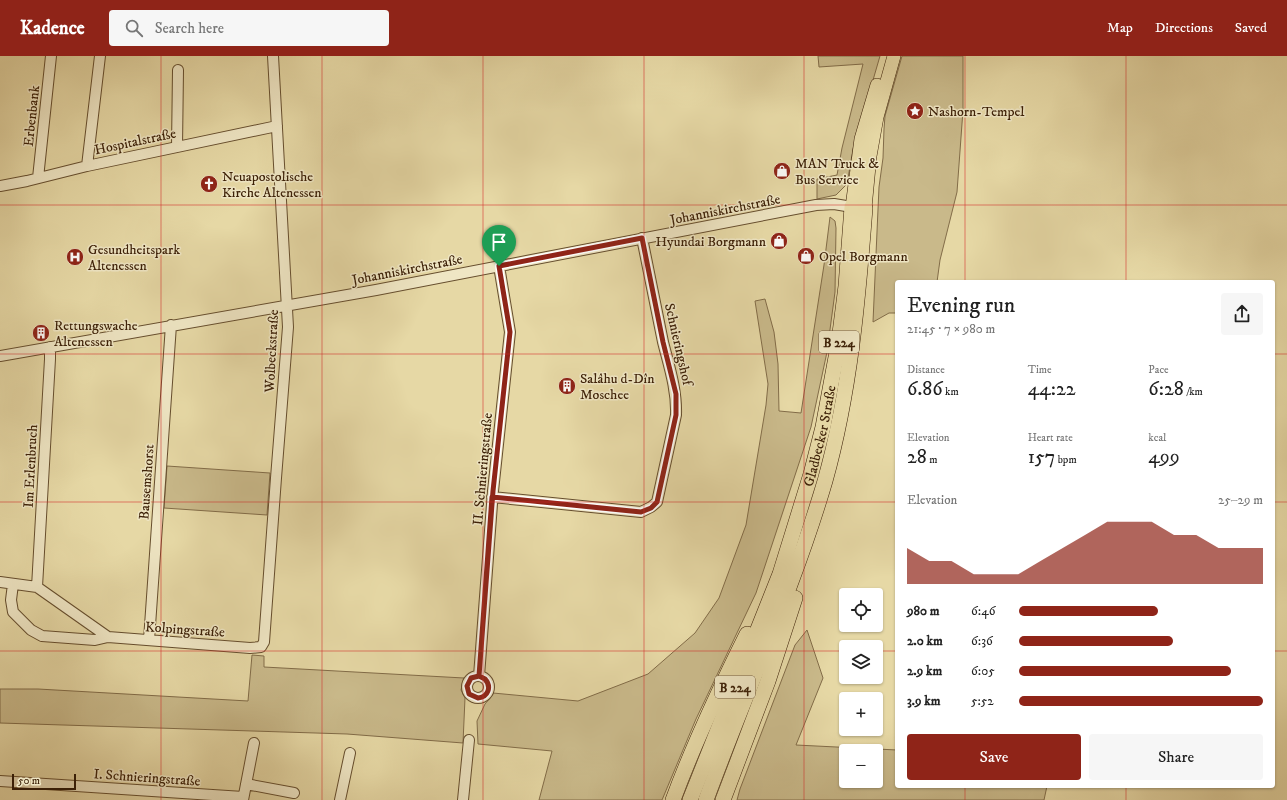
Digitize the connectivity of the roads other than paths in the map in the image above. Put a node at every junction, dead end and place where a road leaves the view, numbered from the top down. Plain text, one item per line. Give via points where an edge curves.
1 (51, 56) edge
2 (100, 56) edge
3 (273, 56) edge
4 (885, 56) edge
5 (894, 56) edge
6 (178, 70) dead end
7 (277, 126) junction
8 (177, 146) junction
9 (87, 166) junction
10 (38, 178) junction
11 (0, 186) edge
12 (858, 208) junction
13 (642, 238) junction
14 (499, 266) junction
15 (287, 305) junction
16 (171, 326) junction
17 (50, 346) junction
18 (0, 356) edge
19 (492, 497) junction
20 (812, 523) junction
21 (780, 574) junction
22 (0, 582) edge
23 (13, 584) junction
24 (37, 587) junction
25 (108, 637) junction
26 (149, 640) junction
27 (261, 647) joint
28 (479, 676) dead end
29 (469, 740) dead end
30 (254, 743) dead end
31 (350, 753) dead end
32 (739, 756) junction
33 (0, 781) edge
34 (246, 784) junction
35 (294, 793) dead end
36 (243, 798) edge
37 (340, 800) edge
38 (463, 800) edge
39 (673, 800) edge
40 (690, 800) edge
41 (706, 800) edge
42 (723, 800) edge
43 (728, 800) edge

1 - 10 street, Erbenbank
2 - 9 street
3 - 7 street, Wolbeckstraße
4 - 12 main road, Gladbecker Straße / B 224 via 861,139
5 - 12 main road, Gladbecker Straße / B 224 via 877,117
6 - 8 street
7 - 8 street, Hospitalstraße
7 - 15 street, Wolbeckstraße
8 - 9 street, Hospitalstraße
9 - 10 street, Hospitalstraße
10 - 11 street, Hospitalstraße
12 - 13 street, Johanniskirchstraße via 834,204 816,205
12 - 20 highway, Gladbecker Straße / B 224 via 860,286 846,381 829,465
12 - 21 highway, Gladbecker Straße / B 224 via 839,341 823,427 798,521
13 - 14 street, Johanniskirchstraße
13 - 19 street, Schnieringshof via 676,394 676,415 657,502 641,512
14 - 15 street, Johanniskirchstraße
14 - 19 street, II. Schnieringstraße via 510,332
15 - 16 street, Johanniskirchstraße
15 - 27 street, Wolbeckstraße via 288,327 264,642
16 - 17 street, Johanniskirchstraße
16 - 26 street, Bausemshorst
17 - 18 street, Johanniskirchstraße
17 - 24 street, Im Erlenbruch
19 - 28 street, II. Schnieringstraße
20 - 32 highway via 801,579 786,630
20 - 41 highway, Gladbecker Straße / B 224 via 774,628
21 - 39 highway via 730,667
21 - 40 highway, Gladbecker Straße / B 224
22 - 23 street
23 - 24 street
23 - 25 street, Kolpingstraße via 13,612 31,630 42,636 95,640
24 - 25 street
25 - 26 street, Kolpingstraße
26 - 27 street, Kolpingstraße
29 - 38 street
30 - 34 street
31 - 37 street
32 - 42 highway
32 - 43 highway
33 - 36 street, I. Schnieringstraße
34 - 35 street
34 - 36 street

